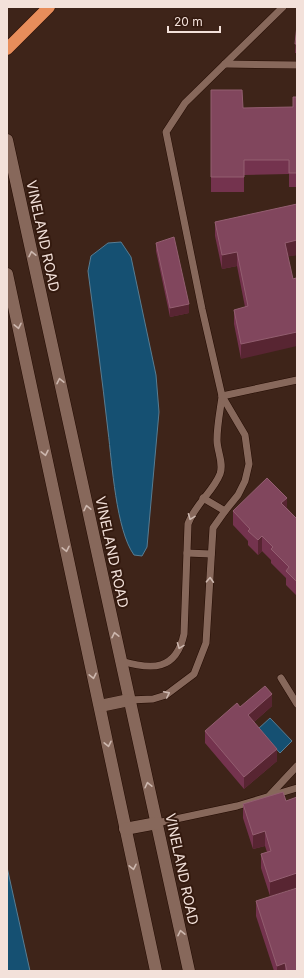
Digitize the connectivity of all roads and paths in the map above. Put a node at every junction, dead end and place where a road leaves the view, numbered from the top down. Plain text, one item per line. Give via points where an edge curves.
1 (49, 7) edge
2 (283, 7) edge
3 (7, 49) edge
4 (225, 64) junction
5 (297, 65) edge
6 (7, 140) edge
7 (7, 274) edge
8 (297, 380) edge
9 (222, 396) junction
10 (203, 498) junction
11 (225, 511) junction
12 (187, 553) junction
13 (211, 554) junction
14 (121, 661) junction
15 (281, 678) dead end
16 (129, 700) junction
17 (297, 704) edge
18 (100, 706) junction
19 (297, 766) edge
20 (297, 788) edge
21 (270, 796) junction
22 (157, 823) junction
23 (125, 829) junction
24 (156, 971) edge
25 (189, 971) edge

1 - 3 highway
2 - 4 lane
4 - 5 lane
4 - 9 lane via 185,103 166,132
14 -> 6 street, VINELAND ROAD
7 -> 18 street
8 - 9 lane
9 - 10 lane via 217,441 220,474
9 - 11 lane via 245,435 249,464 238,495
10 - 11 lane
10 -> 12 lane via 192,512 188,524
11 - 13 lane via 213,528
12 - 13 lane
12 -> 14 lane via 184,634 181,648 174,658 156,666 144,667
16 -> 13 lane via 153,699 166,695 194,674 206,644
14 - 16 street, VINELAND ROAD
15 - 17 lane
16 - 18 street
22 -> 16 street, VINELAND ROAD
18 -> 23 street
19 - 21 lane
20 - 21 lane
21 - 22 lane via 237,806
22 - 23 street
25 -> 22 street, VINELAND ROAD
23 -> 24 street

